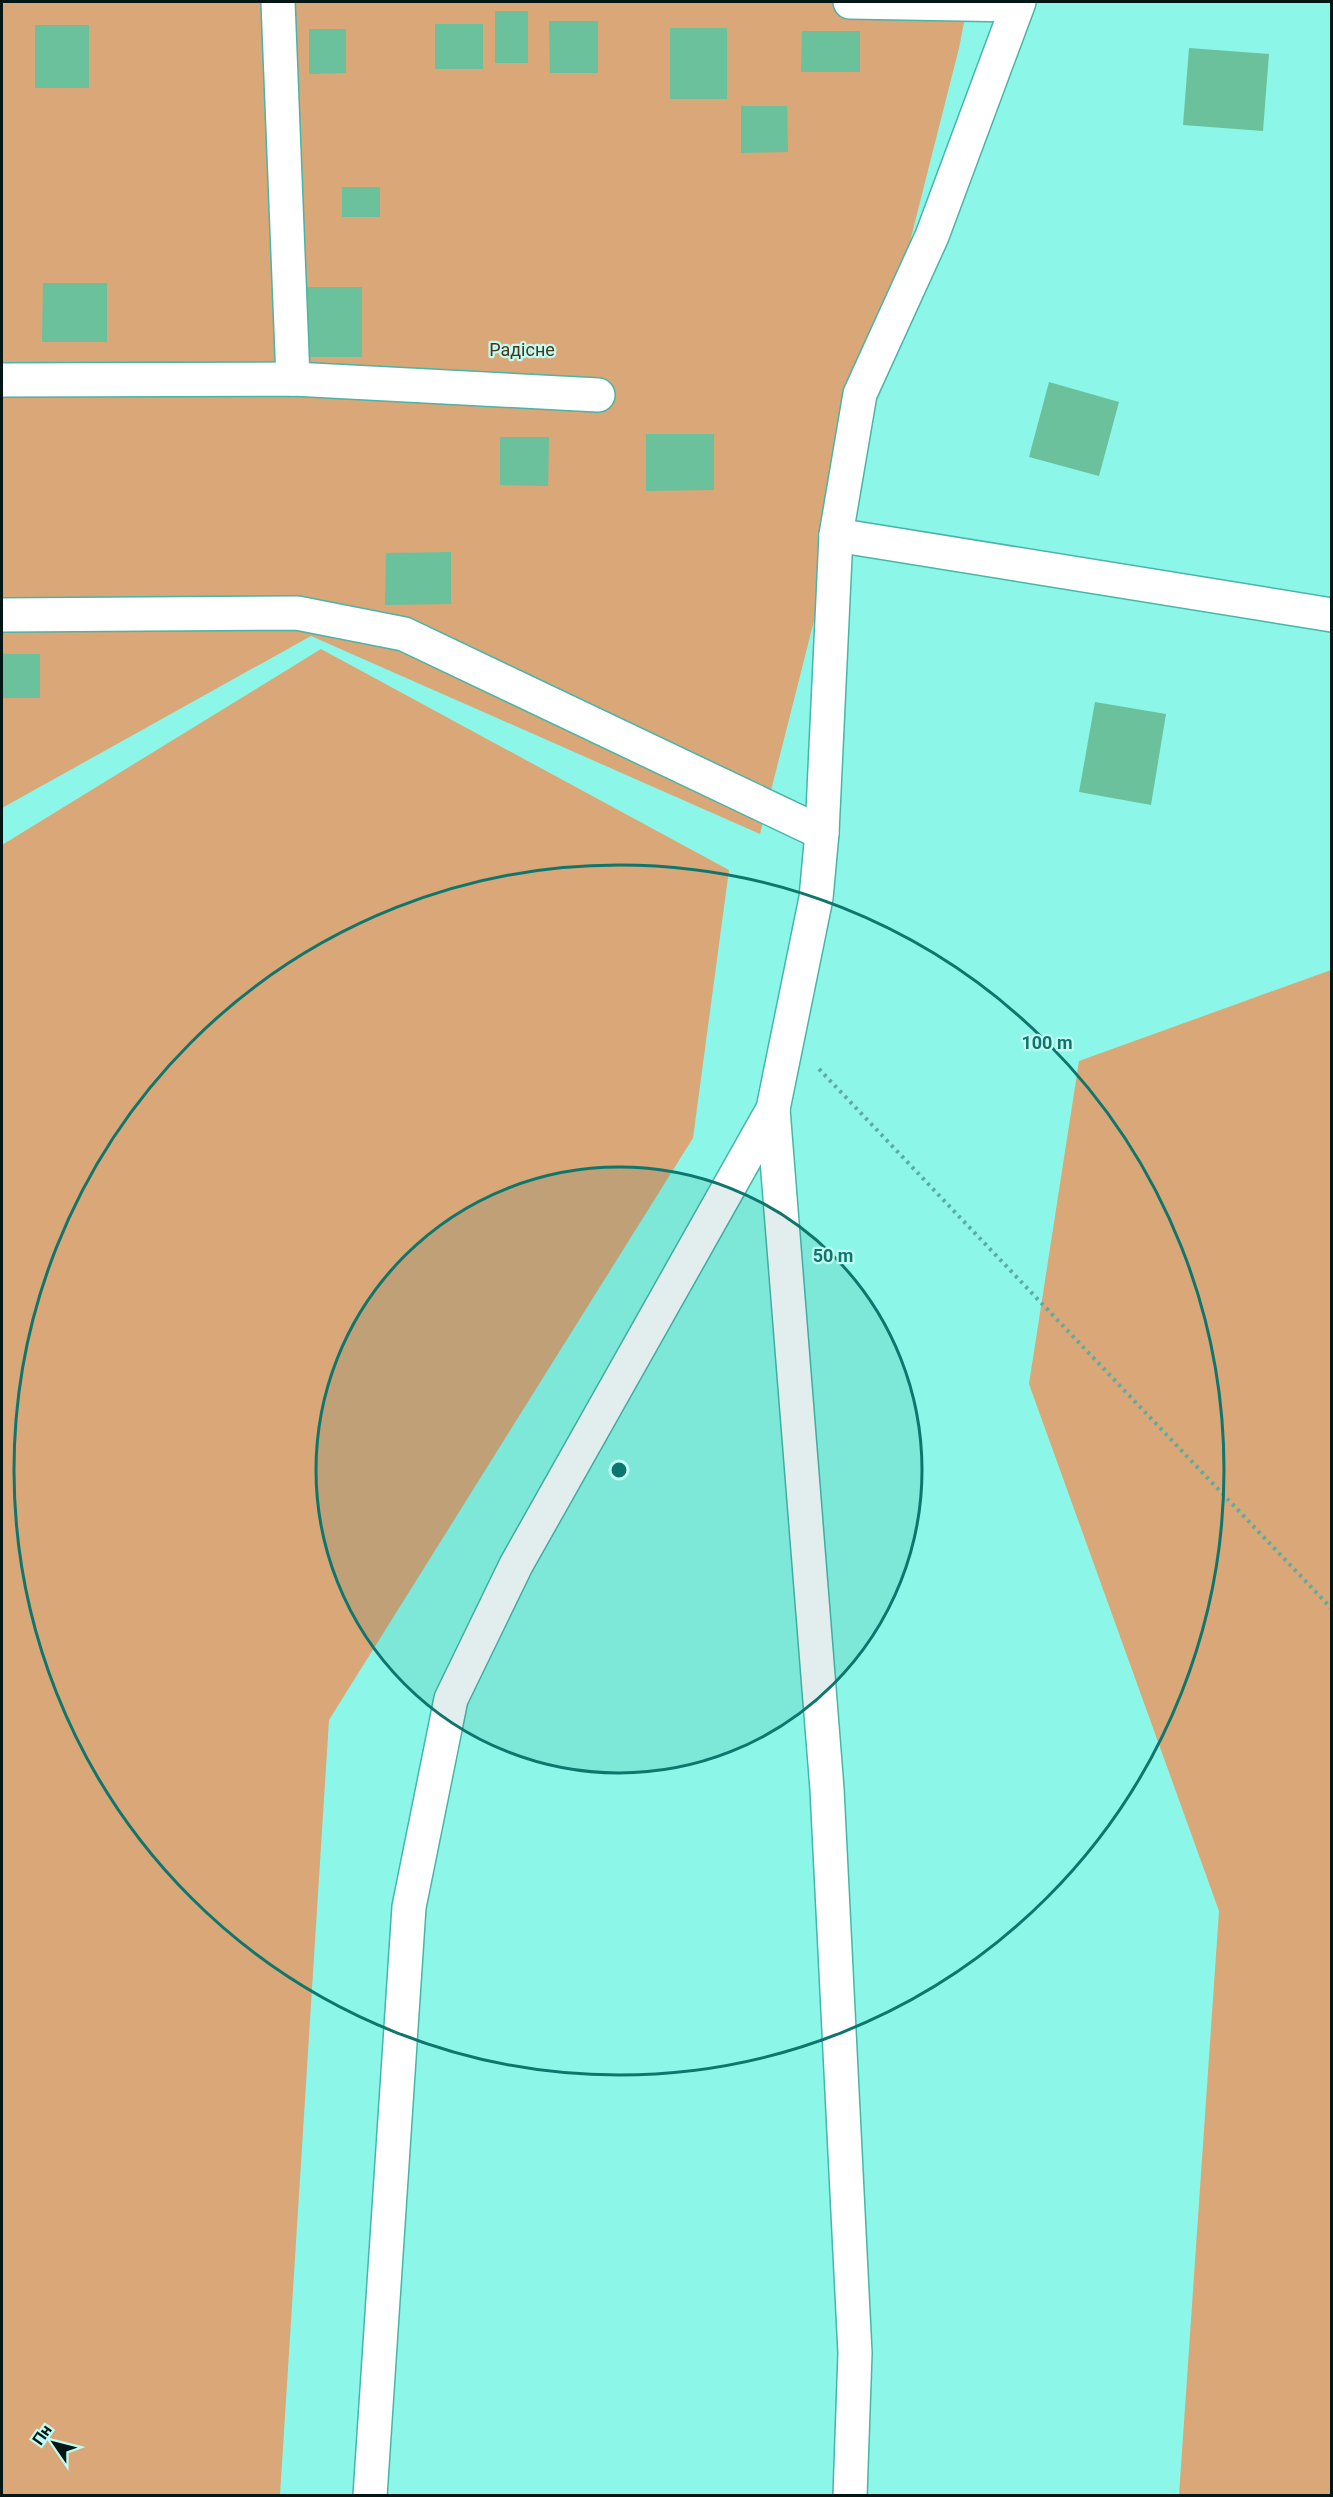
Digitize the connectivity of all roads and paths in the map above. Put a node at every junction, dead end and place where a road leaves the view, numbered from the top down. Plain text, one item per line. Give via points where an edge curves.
1 (278, 2) edge
2 (850, 2) edge
3 (1018, 3) edge
4 (292, 379) junction
5 (2, 380) edge
6 (598, 395) dead end
7 (836, 535) junction
8 (2, 615) edge
9 (1332, 615) edge
10 (822, 833) junction
11 (788, 1036) junction
12 (772, 1109) junction
13 (1332, 1609) edge
14 (370, 2496) edge
15 (850, 2496) edge

1 - 4 street
2 - 3 street
3 - 7 street via 932,236 860,394
4 - 5 street
4 - 6 street
7 - 9 street
7 - 10 street
8 - 10 street via 297,613 404,634
10 - 11 street via 816,898
11 - 12 street
11 - 13 path
12 - 14 street via 516,1564 451,1699 409,1906
12 - 15 street via 827,1789 855,2353

